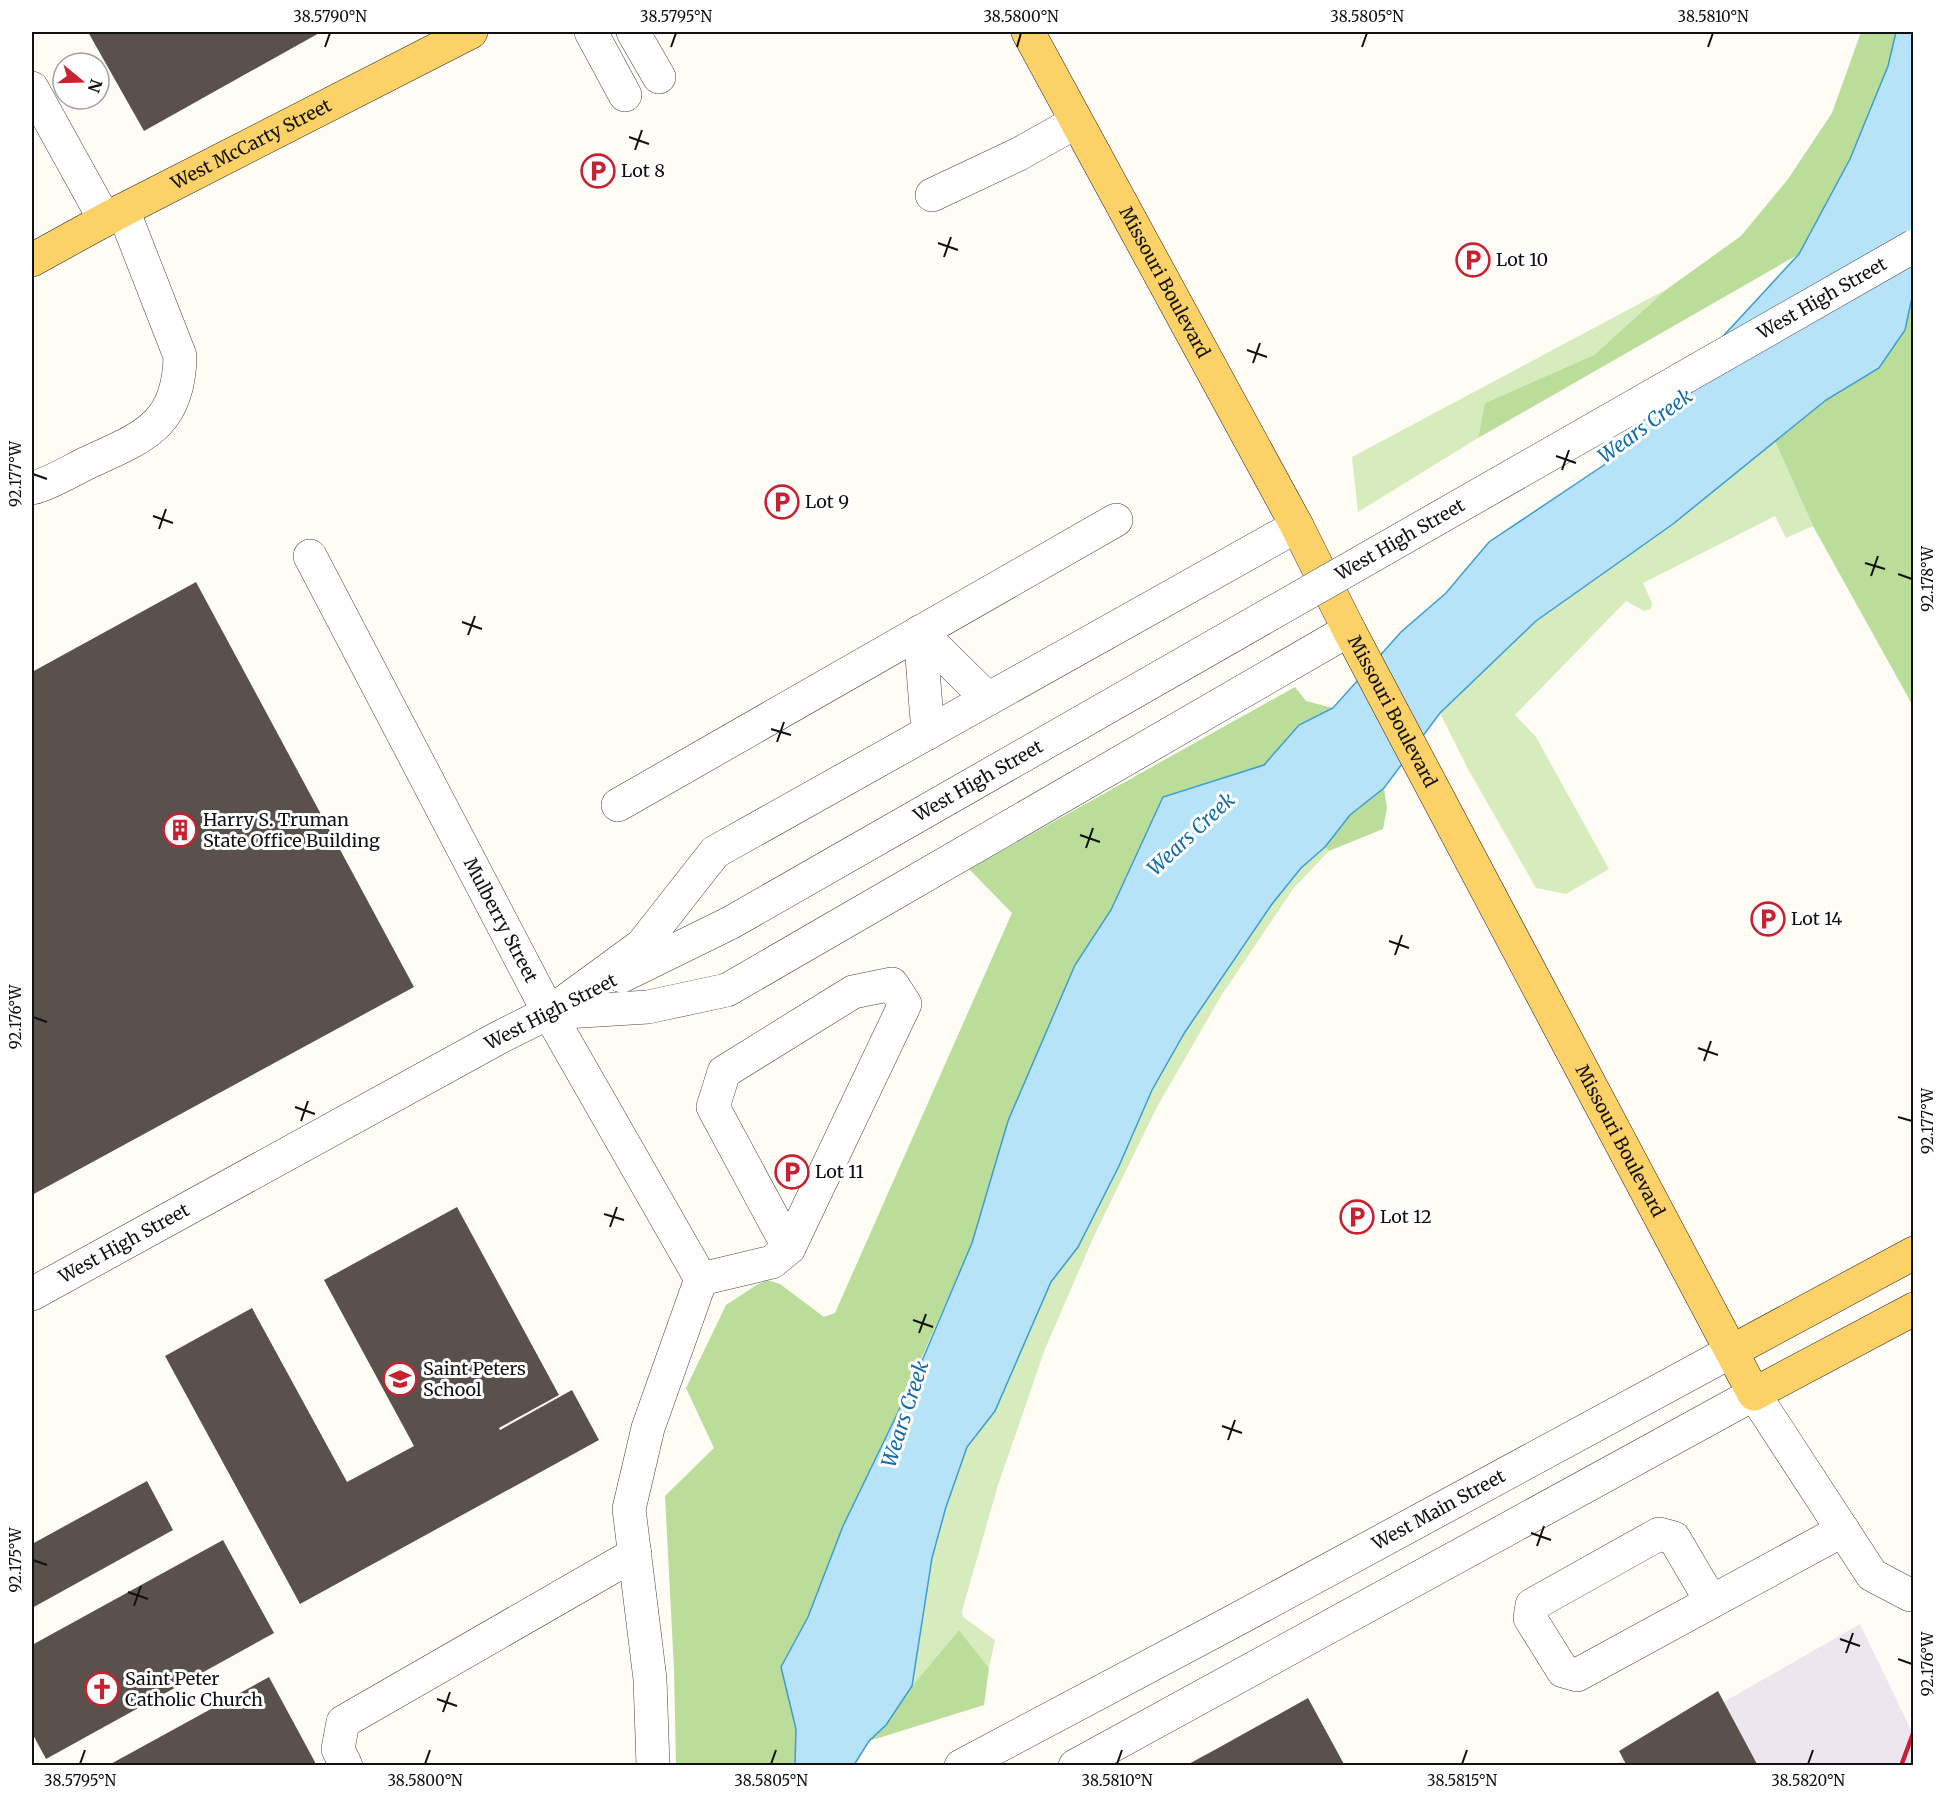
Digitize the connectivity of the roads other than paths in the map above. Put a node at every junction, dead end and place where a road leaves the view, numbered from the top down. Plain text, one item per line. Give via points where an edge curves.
1 (471, 32) edge
2 (591, 32) edge
3 (633, 32) edge
4 (1028, 32) edge
5 (659, 77) dead end
6 (32, 88) edge
7 (625, 95) dead end
8 (1076, 122) junction
9 (932, 195) dead end
10 (114, 215) junction
11 (1914, 246) edge
12 (32, 260) edge
13 (32, 488) edge
14 (1116, 520) dead end
15 (1297, 526) junction
16 (310, 556) dead end
17 (1349, 630) junction
18 (920, 632) junction
19 (988, 699) junction
20 (928, 733) junction
21 (618, 805) dead end
22 (549, 1012) junction
23 (789, 1248) junction
24 (1914, 1253) edge
25 (701, 1279) junction
26 (32, 1294) edge
27 (1914, 1308) edge
28 (1732, 1351) junction
29 (1754, 1394) junction
30 (1843, 1530) junction
31 (635, 1554) junction
32 (1914, 1593) edge
33 (1711, 1601) junction
34 (346, 1766) edge
35 (653, 1766) edge
36 (961, 1766) edge
37 (1075, 1766) edge

1 - 10 main road, West McCarty Street
2 - 7 street
3 - 5 street
4 - 8 main road, Missouri Boulevard
6 - 10 street
8 - 9 street
8 - 15 main road, Missouri Boulevard
10 - 12 main road, West McCarty Street
10 - 13 street via 180,356 179,378 172,401 158,423 142,437
11 - 22 street, West High Street, bridge via 730,923
14 - 18 street
15 - 17 main road, Missouri Boulevard
15 - 19 street
16 - 22 street, Mulberry Street
17 - 22 street via 727,990 648,1007
17 - 28 main road, Missouri Boulevard
18 - 19 street
18 - 20 street
18 - 21 street
19 - 20 street
20 - 22 street via 715,852 642,945
22 - 25 street, Mulberry Street
22 - 26 street, West High Street
23 - 23 street via 905,1004 892,984 853,992 724,1072 713,1107
23 - 25 street via 772,1262
24 - 28 main road, West Main Street
25 - 31 street via 648,1428 629,1509
27 - 29 main road
28 - 29 main road, Missouri Boulevard
28 - 36 street, West Main Street
29 - 30 street
29 - 37 street
30 - 32 street via 1872,1575 1910,1595
30 - 33 street
31 - 34 street via 342,1722 338,1749
31 - 35 street via 650,1679
33 - 33 street via 1577,1675 1563,1671 1530,1618 1532,1605 1659,1534 1674,1538

